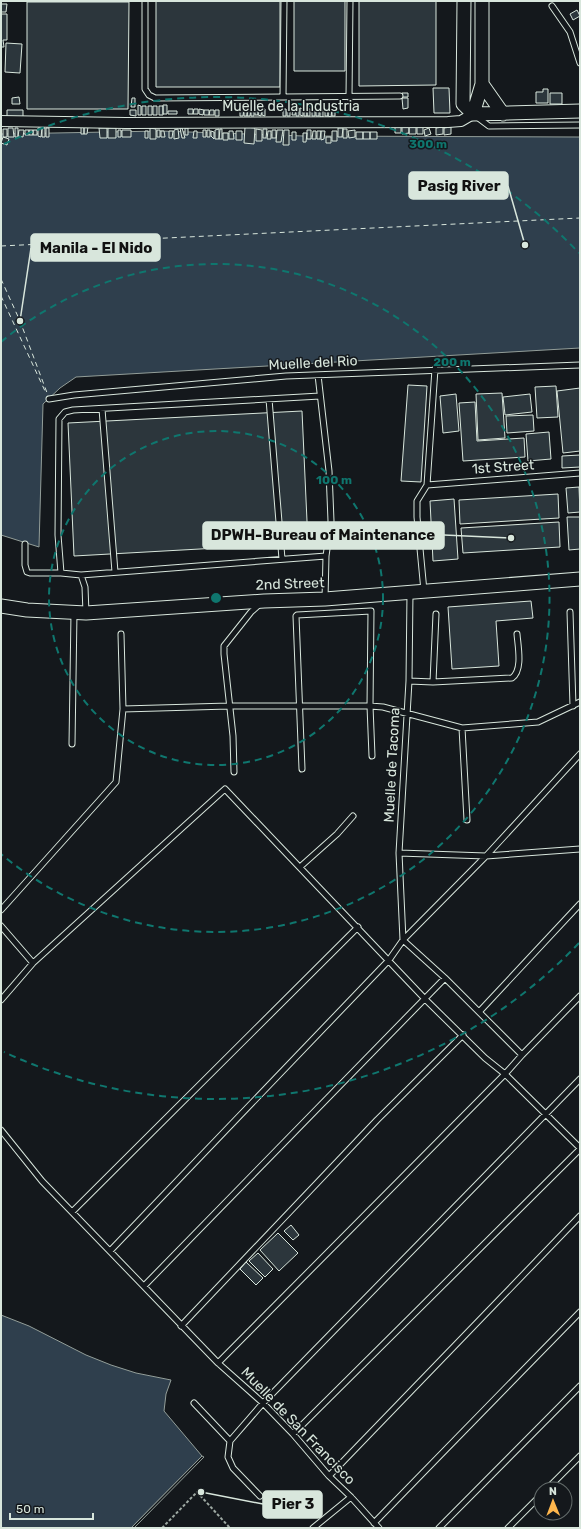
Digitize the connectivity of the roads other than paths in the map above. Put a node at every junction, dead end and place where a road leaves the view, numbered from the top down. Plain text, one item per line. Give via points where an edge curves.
1 (145, 1) edge
2 (284, 1) edge
3 (350, 1) edge
4 (464, 4) edge
5 (482, 4) edge
6 (552, 6) dead end
7 (580, 63) edge
8 (482, 84) junction
9 (283, 96) junction
10 (400, 96) dead end
11 (349, 97) junction
12 (580, 111) edge
13 (473, 114) junction
14 (503, 114) junction
15 (1, 121) edge
16 (580, 125) edge
17 (580, 365) edge
18 (435, 369) junction
19 (318, 375) junction
20 (320, 396) junction
21 (49, 399) dead end
22 (269, 399) junction
23 (102, 409) junction
24 (580, 473) edge
25 (427, 484) junction
26 (25, 544) dead end
27 (326, 556) junction
28 (282, 559) junction
29 (115, 572) junction
30 (61, 573) junction
31 (81, 575) junction
32 (580, 579) edge
33 (424, 591) junction
34 (410, 592) junction
35 (325, 599) junction
36 (264, 601) junction
37 (1, 606) edge
38 (570, 612) dead end
39 (80, 613) junction
40 (436, 614) dead end
41 (121, 634) dead end
42 (517, 634) dead end
43 (410, 681) junction
44 (433, 682) junction
45 (580, 702) edge
46 (229, 706) junction
47 (300, 706) junction
48 (370, 706) junction
49 (573, 706) junction
50 (123, 709) junction
51 (406, 714) junction
52 (462, 728) junction
53 (72, 744) dead end
54 (580, 754) edge
55 (372, 756) dead end
56 (302, 769) dead end
57 (234, 772) dead end
58 (353, 816) dead end
59 (467, 820) dead end
60 (580, 849) edge
61 (399, 853) junction
62 (486, 856) junction
63 (300, 867) junction
64 (580, 904) edge
65 (1, 910) edge
66 (1, 926) edge
67 (358, 927) junction
68 (403, 940) junction
69 (389, 960) junction
70 (32, 964) junction
71 (445, 978) junction
72 (580, 996) edge
73 (425, 999) junction
74 (1, 1000) edge
75 (479, 1012) junction
76 (463, 1035) junction
77 (522, 1055) junction
78 (505, 1074) junction
79 (580, 1079) edge
80 (545, 1114) junction
81 (1, 1130) edge
82 (580, 1148) edge
83 (72, 1212) junction
84 (580, 1216) edge
85 (110, 1251) junction
86 (144, 1286) junction
87 (580, 1312) edge
88 (182, 1326) junction
89 (218, 1363) junction
90 (580, 1386) edge
91 (194, 1403) dead end
92 (263, 1404) junction
93 (293, 1434) junction
94 (230, 1441) junction
95 (580, 1456) edge
96 (330, 1476) junction
97 (555, 1481) edge
98 (260, 1496) dead end
99 (351, 1497) junction
100 (533, 1503) edge
101 (374, 1523) junction
102 (314, 1528) edge
103 (378, 1528) edge
104 (439, 1528) edge
105 (508, 1528) edge

1 - 9 lane via 145,89 149,95 155,98
2 - 9 lane
3 - 11 lane
4 - 5 street
4 - 13 street via 463,104
5 - 8 street
6 - 7 lane via 570,32
8 - 13 street
8 - 14 street
9 - 11 lane
10 - 11 lane
12 - 14 street, Muelle de la Industria
13 - 14 street, Muelle de la Industria
13 - 15 street, Muelle de la Industria via 461,121 448,122
13 - 16 lane via 489,126
17 - 18 lane, Muelle del Rio
18 - 19 lane, Muelle del Rio
18 - 25 lane
19 - 20 lane
19 - 21 lane, Muelle del Rio
20 - 22 lane
20 - 27 lane via 329,471 331,521
22 - 23 lane
22 - 28 lane
23 - 29 lane
23 - 30 lane via 73,410 65,412 59,418 58,535
24 - 25 lane, 1st Street
25 - 33 lane via 417,501
26 - 30 lane via 27,572
27 - 28 lane
27 - 35 lane
28 - 29 lane
29 - 31 lane
30 - 31 lane
31 - 39 lane via 85,587
32 - 33 street, 2nd Street
33 - 34 street, 2nd Street
34 - 35 street, 2nd Street
34 - 43 lane, Muelle de Tacoma
35 - 36 street, 2nd Street
36 - 39 street, 2nd Street
36 - 46 lane via 251,612 224,646
37 - 39 street, 2nd Street
38 - 49 lane
39 - 53 lane
40 - 44 lane
41 - 50 lane
42 - 44 lane via 518,669 512,678
43 - 44 lane
43 - 51 lane, Muelle de Tacoma
45 - 49 lane
46 - 47 lane
46 - 50 lane
46 - 57 lane
47 - 48 lane
47 - 48 lane via 296,616 370,611
47 - 56 lane
48 - 51 lane
48 - 55 lane
49 - 52 lane via 538,722
50 - 65 lane via 116,782
51 - 52 lane
51 - 61 lane, Muelle de Tacoma
52 - 59 lane
54 - 62 lane
58 - 63 lane
60 - 62 lane
61 - 62 lane
61 - 68 lane, Muelle de Tacoma
62 - 68 lane
63 - 67 lane
63 - 70 lane via 225,790
64 - 75 lane
66 - 70 lane
67 - 69 lane
67 - 83 lane
68 - 69 lane
68 - 71 lane
69 - 73 lane
69 - 85 lane
70 - 74 lane
71 - 73 lane
71 - 75 lane
72 - 77 lane
73 - 76 lane
73 - 86 lane
75 - 77 lane
76 - 78 lane
76 - 88 lane via 377,1120
77 - 78 lane
78 - 80 lane
78 - 89 lane
79 - 80 lane
80 - 82 lane
80 - 92 lane
81 - 83 lane, Muelle de San Francisco
82 - 93 lane
83 - 85 lane, Muelle de San Francisco
84 - 96 lane
85 - 86 lane, Muelle de San Francisco
86 - 88 lane, Muelle de San Francisco
87 - 101 lane
88 - 89 lane, Muelle de San Francisco
89 - 92 lane, Muelle de San Francisco
90 - 104 lane
91 - 94 lane
92 - 93 lane, Muelle de San Francisco
92 - 94 lane
93 - 96 lane, Muelle de San Francisco
94 - 98 lane via 228,1457 233,1468
95 - 97 lane
96 - 99 lane, Muelle de San Francisco
99 - 101 lane, Muelle de San Francisco
99 - 102 lane
100 - 105 lane
101 - 103 lane, Muelle de San Francisco

